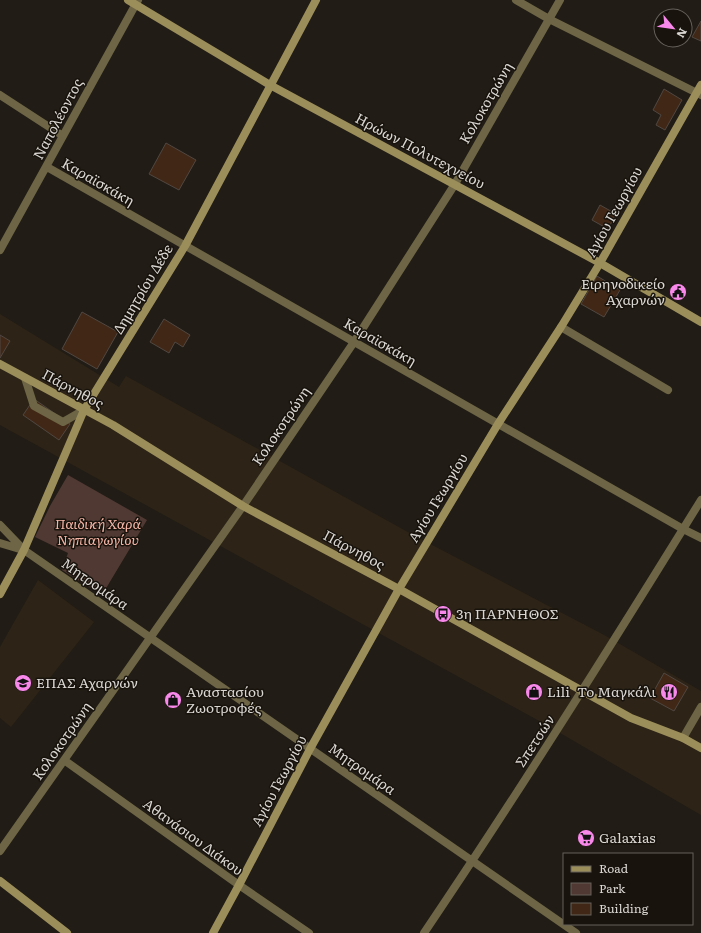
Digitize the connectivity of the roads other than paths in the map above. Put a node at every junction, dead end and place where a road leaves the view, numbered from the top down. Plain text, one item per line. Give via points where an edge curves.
1 (128, 0) edge
2 (316, 0) edge
3 (516, 0) edge
4 (560, 0) edge
5 (136, 2) edge
6 (549, 19) junction
7 (701, 85) edge
8 (270, 86) junction
9 (699, 94) edge
10 (0, 95) edge
11 (63, 136) junction
12 (47, 167) junction
13 (455, 184) junction
14 (185, 246) junction
15 (0, 250) edge
16 (600, 263) junction
17 (701, 322) edge
18 (561, 327) junction
19 (354, 342) junction
20 (0, 364) edge
21 (25, 378) junction
22 (668, 390) dead end
23 (84, 410) junction
24 (498, 424) junction
25 (701, 500) edge
26 (243, 506) junction
27 (0, 525) edge
28 (683, 529) junction
29 (701, 538) edge
30 (0, 543) edge
31 (24, 550) junction
32 (398, 589) junction
33 (0, 594) edge
34 (150, 638) junction
35 (583, 691) junction
36 (701, 707) edge
37 (683, 738) junction
38 (701, 748) edge
39 (310, 749) junction
40 (64, 760) junction
41 (0, 851) edge
42 (472, 862) junction
43 (0, 881) edge
44 (239, 886) junction
45 (563, 924) edge
46 (564, 925) edge
47 (67, 933) edge
48 (213, 933) edge
49 (309, 933) edge
50 (424, 933) edge
51 (576, 933) edge

1 - 5 street, Ηρώων Πολυτεχνείου
2 - 8 street, Δημητρίου Δέδε
3 - 6 street
4 - 6 street, Κολοκοτρώνη
5 - 8 street, Ηρώων Πολυτεχνείου
5 - 11 street, Ναπολέοντος
6 - 9 street
6 - 13 street, Κολοκοτρώνη
7 - 9 street, Αγίου Γεωργίου
8 - 13 street, Ηρώων Πολυτεχνείου
8 - 14 street, Δημητρίου Δέδε
9 - 16 street, Αγίου Γεωργίου
10 - 11 street
11 - 12 street, Ναπολέοντος
12 - 14 street, Καραϊσκάκη
12 - 15 street, Ναπολέοντος
13 - 16 street, Ηρώων Πολυτεχνείου
13 - 19 street, Κολοκοτρώνη
14 - 19 street, Καραϊσκάκη
14 - 23 street, Δημητρίου Δέδε
16 - 17 street, Ηρώων Πολυτεχνείου
16 - 18 street, Αγίου Γεωργίου
18 - 22 street
18 - 24 street, Αγίου Γεωργίου
19 - 24 street, Καραϊσκάκη
19 - 26 street, Κολοκοτρώνη
20 - 21 street, Πάρνηθος
21 - 23 street, Πάρνηθος
21 - 23 street via 34,406 63,422
23 - 26 street, Πάρνηθος via 113,424
23 - 31 street, Δημητρίου Δέδε
24 - 28 street, Καραϊσκάκη
24 - 32 street, Αγίου Γεωργίου
25 - 28 street, Σπετσών
26 - 32 street, Πάρνηθος
26 - 34 street, Κολοκοτρώνη
27 - 31 street, Μητρομάρα
28 - 29 street, Καραϊσκάκη
28 - 35 street, Σπετσών
30 - 31 street
31 - 33 street, Δημητρίου Δέδε
31 - 34 street, Μητρομάρα
32 - 35 street, Πάρνηθος
32 - 39 street, Αγίου Γεωργίου
34 - 39 street, Μητρομάρα
34 - 40 street, Κολοκοτρώνη
35 - 37 street, Πάρνηθος via 631,718
35 - 42 street, Σπετσών
36 - 37 street
37 - 38 street, Πάρνηθος
39 - 42 street, Μητρομάρα
39 - 44 street, Αγίου Γεωργίου
40 - 41 street, Κολοκοτρώνη
40 - 44 street, Αθανάσιου Διάκου
42 - 45 street, Μητρομάρα
42 - 50 street, Σπετσών
43 - 47 street
44 - 48 street, Αγίου Γεωργίου
44 - 49 street, Αθανάσιου Διάκου
46 - 51 street, Μητρομάρα

